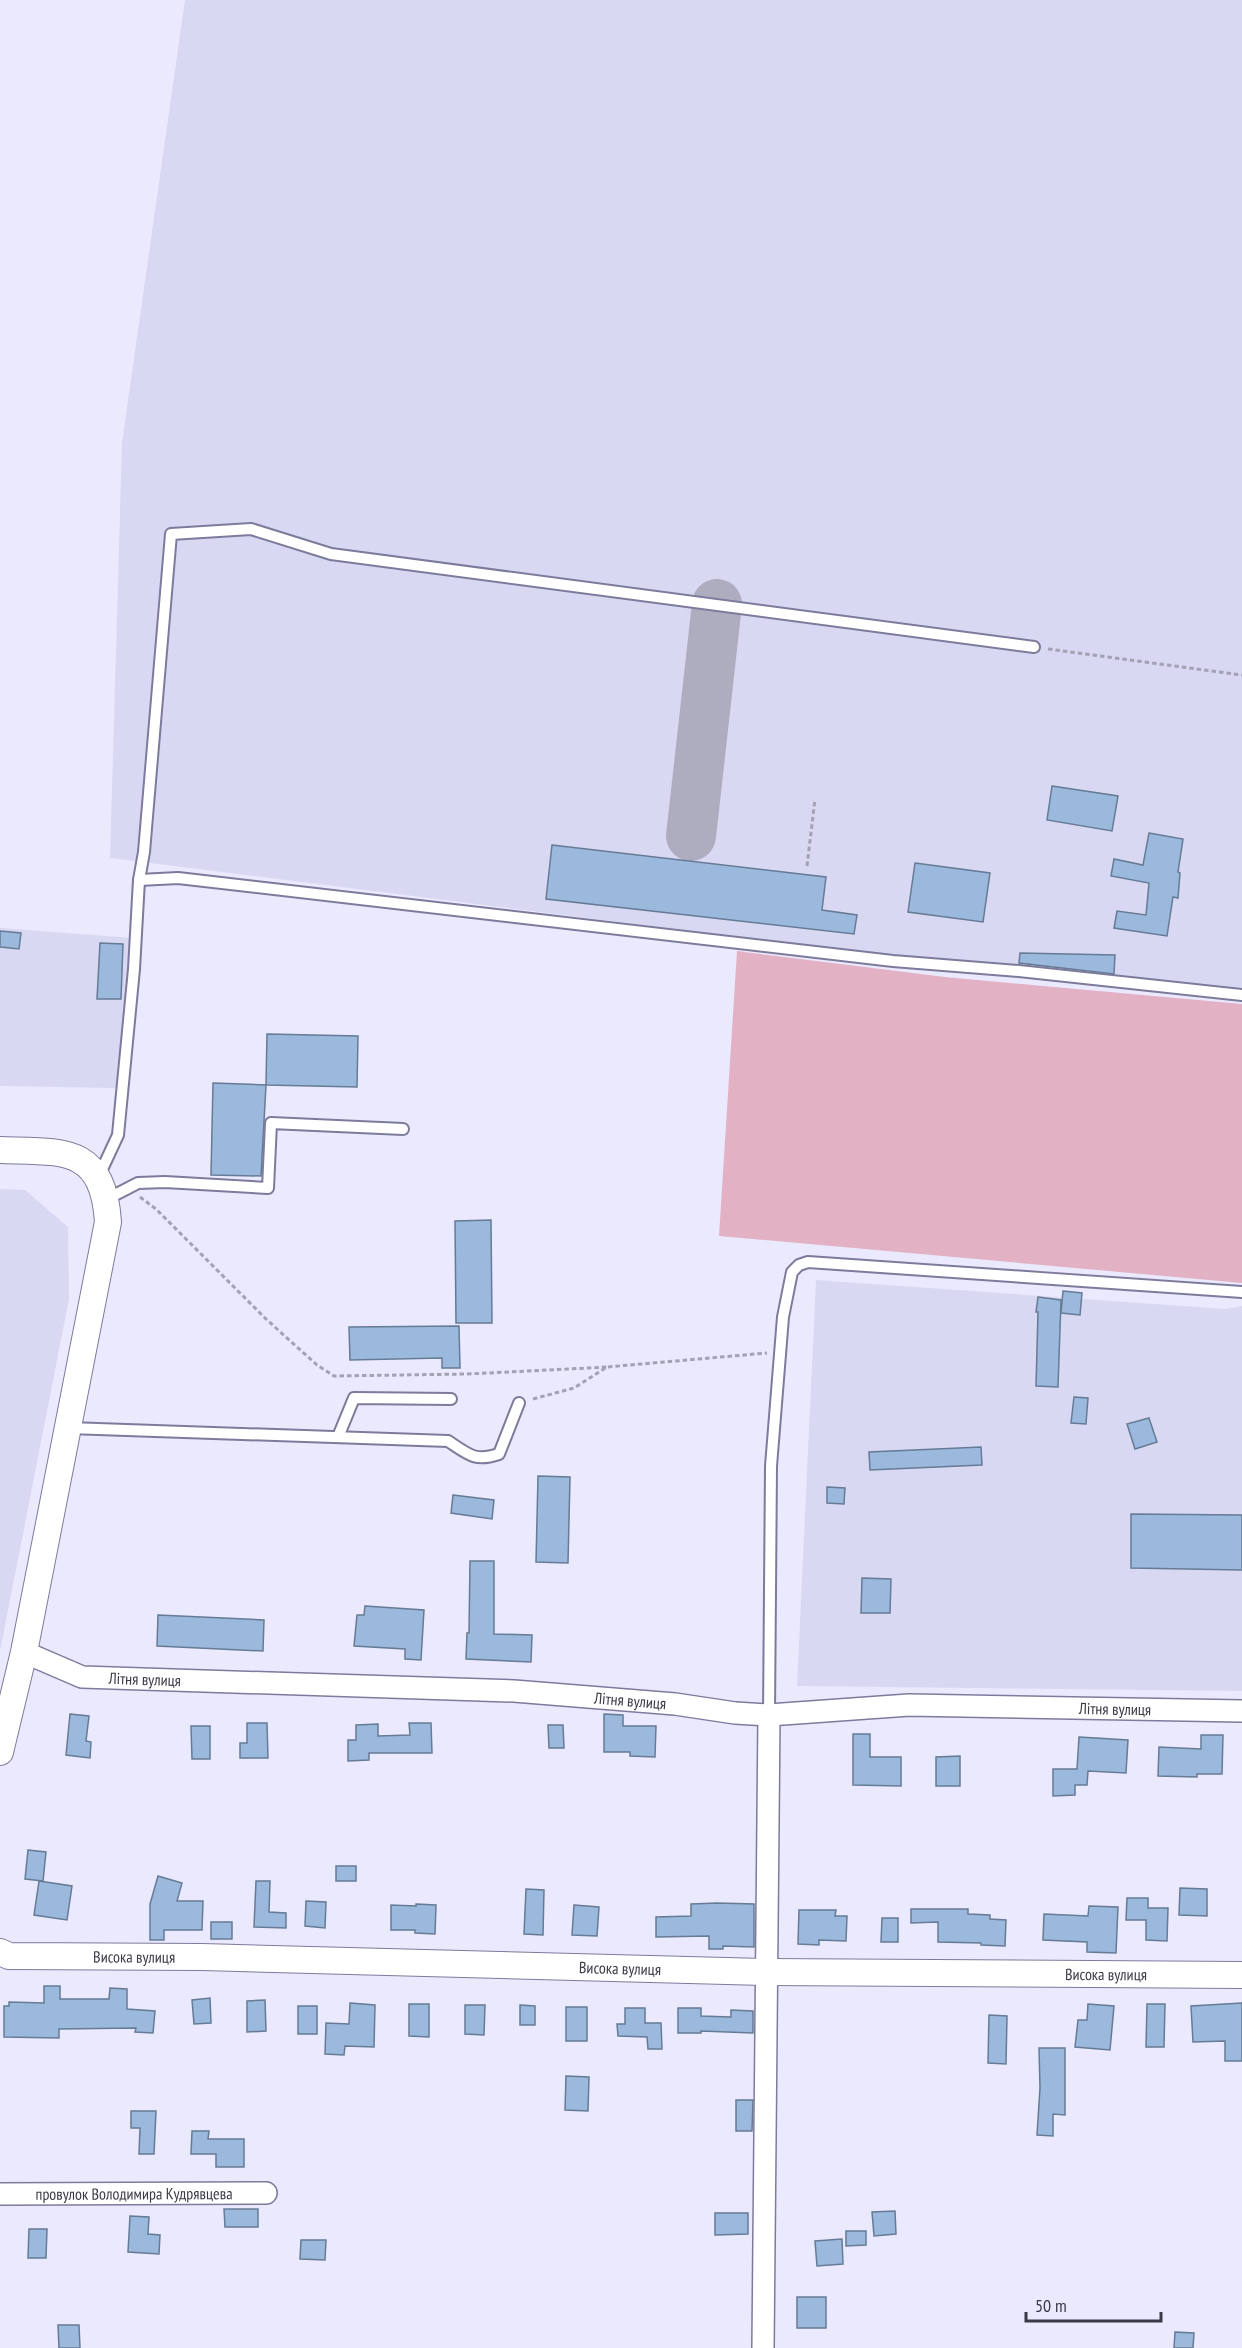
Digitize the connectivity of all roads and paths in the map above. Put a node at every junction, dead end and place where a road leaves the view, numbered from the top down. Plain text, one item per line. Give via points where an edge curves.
1 (1034, 647) joint
2 (1242, 675) edge
3 (815, 799) dead end
4 (807, 866) dead end
5 (139, 880) junction
6 (1242, 995) edge
7 (403, 1129) dead end
8 (0, 1150) edge
9 (111, 1189) junction
10 (1242, 1292) edge
11 (781, 1351) junction
12 (607, 1367) junction
13 (451, 1399) dead end
14 (519, 1403) joint
15 (69, 1428) junction
16 (338, 1437) junction
17 (24, 1652) junction
18 (1242, 1711) edge
19 (769, 1715) junction
20 (0, 1752) edge
21 (0, 1952) edge
22 (765, 1972) junction
23 (1242, 1975) edge
24 (266, 2193) dead end
25 (0, 2194) edge
26 (763, 2348) edge

1 - 2 path
1 - 5 lane via 331,554 251,529 171,534
3 - 4 path
5 - 6 lane via 178,878 893,961 1019,970
5 - 9 lane via 134,969
7 - 9 lane via 271,1123 268,1188 165,1182
8 - 9 street via 58,1152 84,1160
9 - 12 path via 156,1209 291,1342 334,1376
9 - 15 street
10 - 11 lane via 808,1262 792,1272
11 - 12 path
11 - 19 lane via 771,1466
12 - 14 path via 574,1388
13 - 16 lane via 354,1398
14 - 16 lane via 499,1454 483,1459 448,1441
15 - 16 lane
15 - 17 street
17 - 19 street, Літня вулиця via 82,1677 514,1691
17 - 20 street
18 - 19 street, Літня вулиця via 909,1705
19 - 22 street
21 - 22 street, Висока вулиця via 9,1956
22 - 23 street, Висока вулиця
22 - 26 street
24 - 25 street, провулок Володимира Кудрявцева

